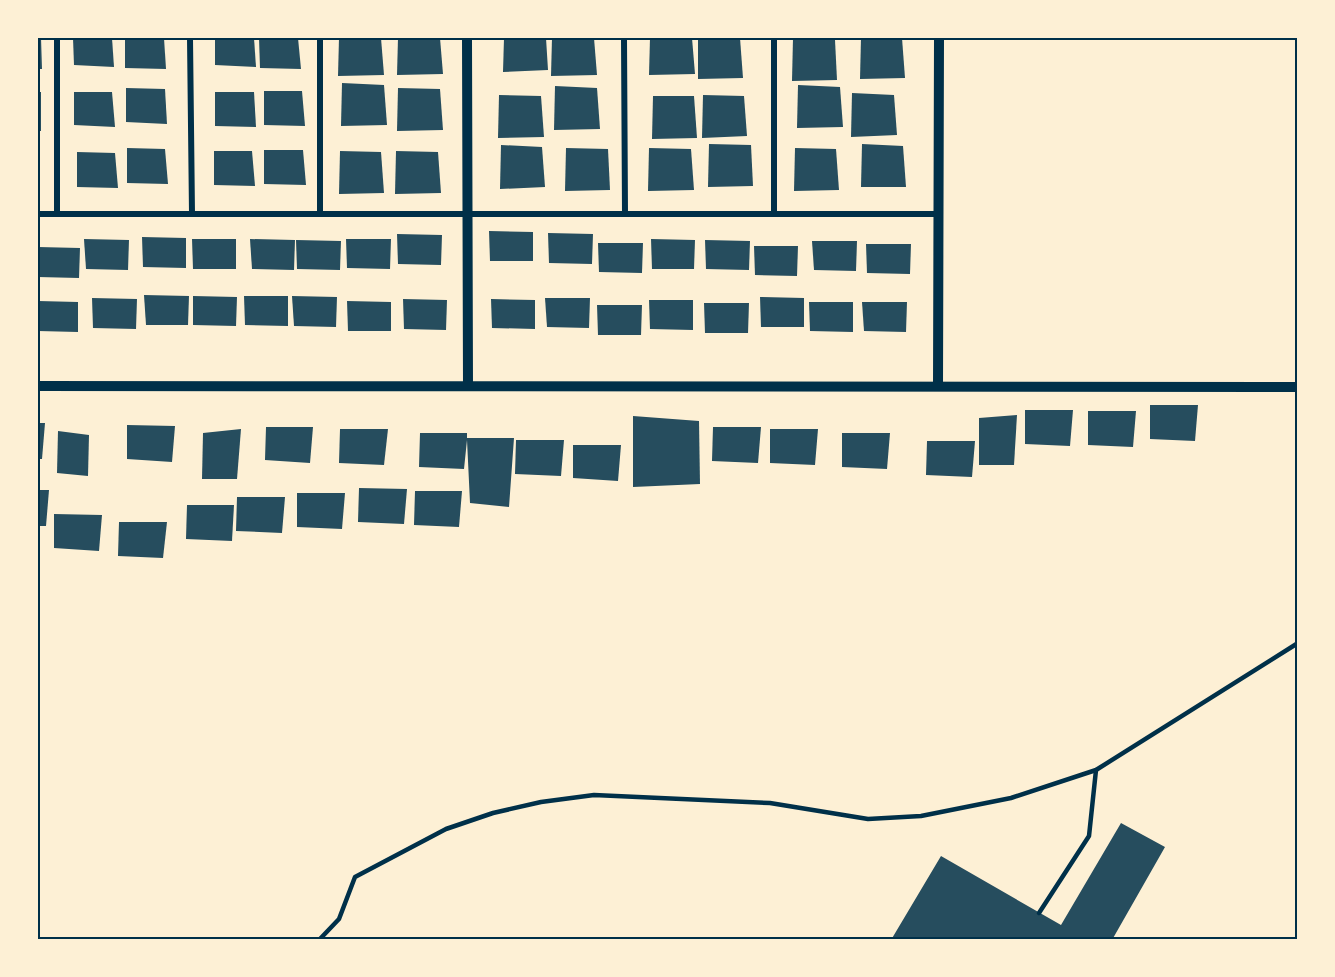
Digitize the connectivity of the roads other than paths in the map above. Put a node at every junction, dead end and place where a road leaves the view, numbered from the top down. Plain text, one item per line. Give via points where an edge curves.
1 (57, 38) edge
2 (190, 38) edge
3 (321, 38) edge
4 (467, 38) edge
5 (624, 38) edge
6 (774, 38) edge
7 (939, 38) edge
8 (320, 213) junction
9 (38, 214) edge
10 (57, 214) junction
11 (192, 214) junction
12 (467, 214) junction
13 (625, 214) junction
14 (774, 214) junction
15 (939, 214) junction
16 (938, 385) junction
17 (38, 386) edge
18 (468, 386) junction
19 (1298, 387) edge
20 (1298, 643) edge
21 (1096, 770) junction
22 (1039, 913) dead end
23 (319, 939) edge

1 - 10 street
2 - 11 street
3 - 8 street
4 - 12 street
5 - 13 street
6 - 14 street
7 - 15 street
8 - 11 street
8 - 12 street
9 - 10 street
10 - 11 street
12 - 13 street
12 - 18 street
13 - 14 street
14 - 15 street
15 - 16 street
16 - 18 street
16 - 19 street
17 - 18 street
20 - 21 lane
21 - 22 lane via 1089,836
21 - 23 lane via 1011,798 921,816 868,819 770,803 685,797 594,795 541,802 446,829 355,877 339,919

